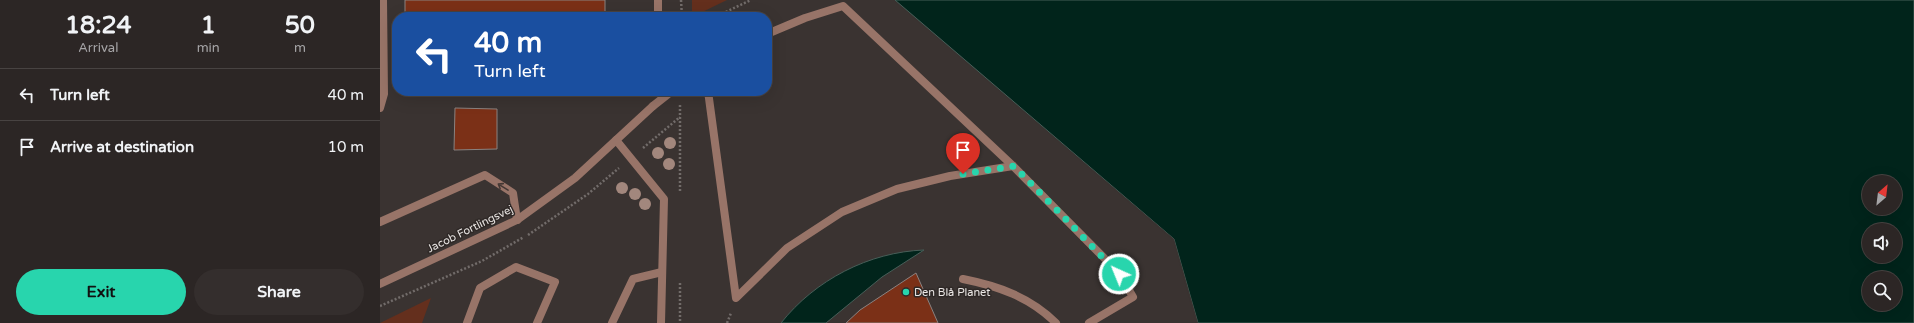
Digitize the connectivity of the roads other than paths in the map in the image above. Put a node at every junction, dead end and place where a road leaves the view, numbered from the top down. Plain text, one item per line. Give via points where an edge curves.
1 (383, 0) edge
2 (658, 0) edge
3 (658, 12) edge
4 (772, 32) edge
5 (666, 96) edge
6 (709, 96) edge
7 (380, 108) edge
8 (616, 140) junction
9 (1014, 166) junction
10 (517, 220) junction
11 (380, 222) edge
12 (662, 272) junction
13 (963, 279) dead end
14 (380, 284) edge
15 (467, 323) edge
16 (537, 323) edge
17 (612, 323) edge
18 (661, 323) edge
19 (1056, 323) edge
20 (1089, 323) edge

1 - 7 street via 384,94
2 - 3 street
4 - 9 street via 843,6
5 - 8 street, Jacob Fortlingsvej
6 - 9 street via 736,298 787,248 842,212 897,189 950,176
8 - 10 street, Jacob Fortlingsvej via 575,178
8 - 12 street via 664,199
9 - 20 street via 1119,274 1133,297
10 -> 11 street via 513,193 485,175
10 - 14 street, Jacob Fortlingsvej
12 - 17 street via 633,279
12 - 18 street
13 - 19 street via 995,286 1026,299 1046,312
15 - 16 street via 480,288 516,267 555,282

